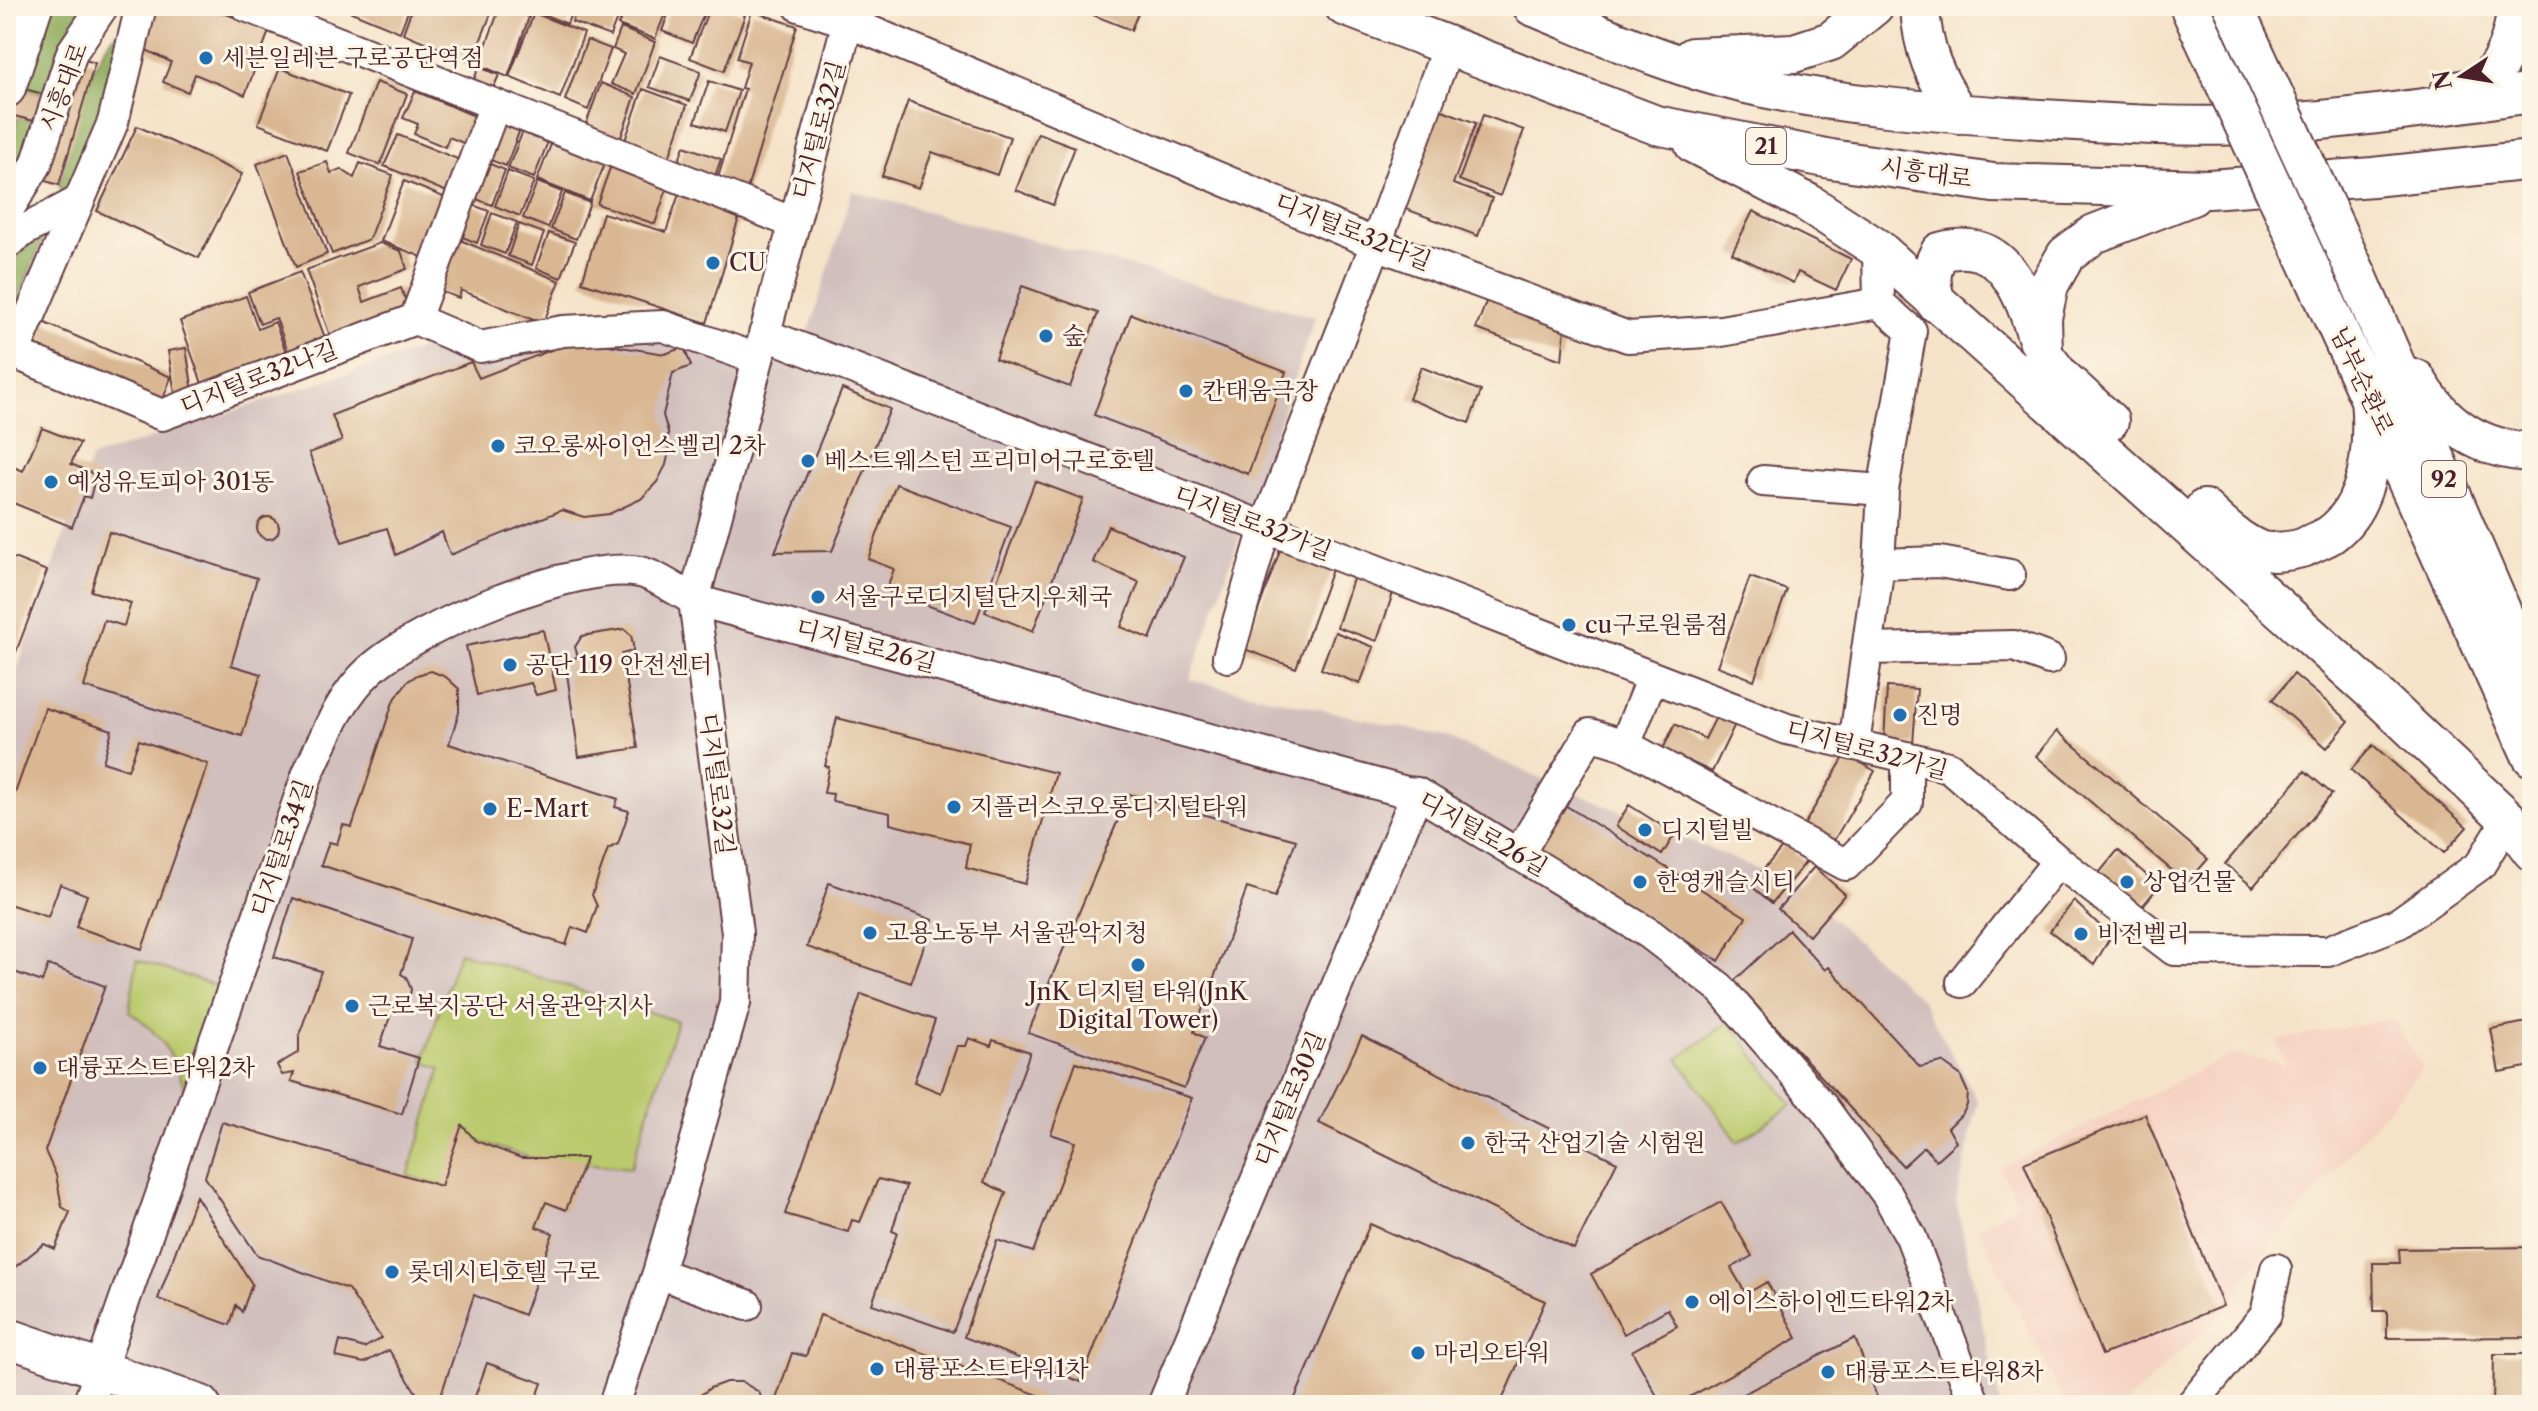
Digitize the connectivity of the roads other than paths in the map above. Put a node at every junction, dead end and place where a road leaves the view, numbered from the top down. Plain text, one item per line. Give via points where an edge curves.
1 (33, 6) edge
2 (103, 6) edge
3 (141, 6) edge
4 (246, 6) edge
5 (799, 6) edge
6 (1344, 6) edge
7 (1532, 6) edge
8 (1874, 6) edge
9 (1920, 6) edge
10 (2189, 6) edge
11 (2233, 6) edge
12 (2517, 6) edge
13 (850, 14) edge
14 (1448, 46) junction
15 (1660, 58) junction
16 (6, 88) edge
17 (2532, 93) edge
18 (495, 105) junction
19 (1959, 114) junction
20 (2376, 114) junction
21 (1656, 125) junction
22 (2532, 160) edge
23 (2209, 189) junction
24 (79, 201) junction
25 (6, 213) edge
26 (794, 223) junction
27 (6, 244) edge
28 (1376, 244) junction
29 (1878, 249) junction
30 (2357, 275) junction
31 (1879, 303) junction
32 (1936, 303) junction
33 (415, 319) junction
34 (761, 347) junction
35 (2043, 354) junction
36 (2370, 397) junction
37 (2532, 452) edge
38 (1763, 481) dead end
39 (1883, 490) junction
40 (1265, 528) junction
41 (1879, 564) junction
42 (2010, 575) dead end
43 (694, 600) junction
44 (1867, 649) junction
45 (1228, 657) dead end
46 (2049, 659) dead end
47 (1652, 677) junction
48 (2532, 682) edge
49 (1625, 745) junction
50 (1854, 745) junction
51 (1907, 757) junction
52 (2532, 757) edge
53 (1417, 793) junction
54 (2508, 819) junction
55 (2532, 851) edge
56 (1518, 855) junction
57 (2058, 861) junction
58 (1962, 982) dead end
59 (2276, 1269) dead end
60 (658, 1273) junction
61 (747, 1305) dead end
62 (6, 1337) edge
63 (94, 1388) edge
64 (201, 1405) edge
65 (614, 1405) edge
66 (1163, 1405) edge
67 (1975, 1405) edge
68 (2191, 1405) edge

1 - 16 main road
2 - 25 street, 시흥대로 via 72,52 36,165
3 - 24 street, 디지털로32나길 via 113,122
4 - 18 street
5 - 13 street
6 - 14 main road, 시흥대로 / 21
7 - 15 main road, 21
8 - 15 main road via 1831,41 1794,53
9 - 19 main road via 1925,49 1936,79
10 - 36 main road, 남부순환로 / 92, bridge
11 - 30 main road, 남부순환로 / 92, bridge
12 - 20 main road via 2504,55 2484,82
13 - 26 street, 디지털로32길
13 - 28 street, 디지털로32다길
14 - 21 main road, 시흥대로 / 21
14 - 28 street
15 - 19 main road, 21 via 1740,83 1810,97
17 - 20 main road, 21
18 - 26 street
18 - 33 street
19 - 20 main road, 21 via 2151,126 2267,124
21 - 23 main road, 시흥대로 / 21 via 1993,183
21 - 29 main road via 1808,203
22 - 23 main road, 시흥대로 / 21
23 - 35 main road via 2094,234 2066,255 2049,285 2042,318
24 - 27 street
24 - 33 street, 디지털로32나길 via 14,353 162,415
26 - 34 street, 디지털로32길
28 - 31 street, 디지털로32다길 via 1628,337 1721,331
28 - 40 street
29 - 31 street
29 - 32 main road
30 - 37 main road via 2430,404 2466,436
30 - 48 main road, 남부순환로 / 92
31 - 39 street via 1911,331
32 - 35 main road via 1930,280 1940,252 1961,247 1983,253 2008,271 2025,297
32 - 54 main road
33 - 34 street, 디지털로32가길 via 480,347 563,331 663,326
34 - 40 street, 디지털로32가길
34 - 43 street, 디지털로32길
35 - 36 main road via 2060,376 2230,533 2261,551 2300,549 2330,534 2351,511 2367,473
36 - 52 main road, 남부순환로 / 92
38 - 39 street
39 - 41 street
40 - 45 street
40 - 47 street, 디지털로32가길
41 - 42 street via 1940,562
41 - 44 street
43 - 53 street, 디지털로26길
43 - 60 street, 디지털로32길 via 738,973 732,1014
43 - 63 street, 디지털로34길 via 641,572 590,573 507,597 426,631 388,655 356,685 308,773
44 - 46 street via 2014,646
44 - 50 street
47 - 49 street
47 - 50 street, 디지털로32가길 via 1787,729
49 - 51 street via 1846,865 1907,802
49 - 56 street via 1590,734
50 - 51 street, 디지털로32가길
51 - 57 street, 디지털로32가길 via 1949,767
53 - 56 street, 디지털로26길
53 - 66 street, 디지털로30길
54 - 55 main road
54 - 57 street, 디지털로32가길 via 2480,865 2399,923 2328,951 2174,950
56 - 67 street, 디지털로26길 via 1650,934 1719,987 1823,1107 1911,1237
57 - 58 street
59 - 68 street via 2266,1314
60 - 61 street
60 - 65 street, 디지털로32길
62 - 63 main road
63 - 64 main road

